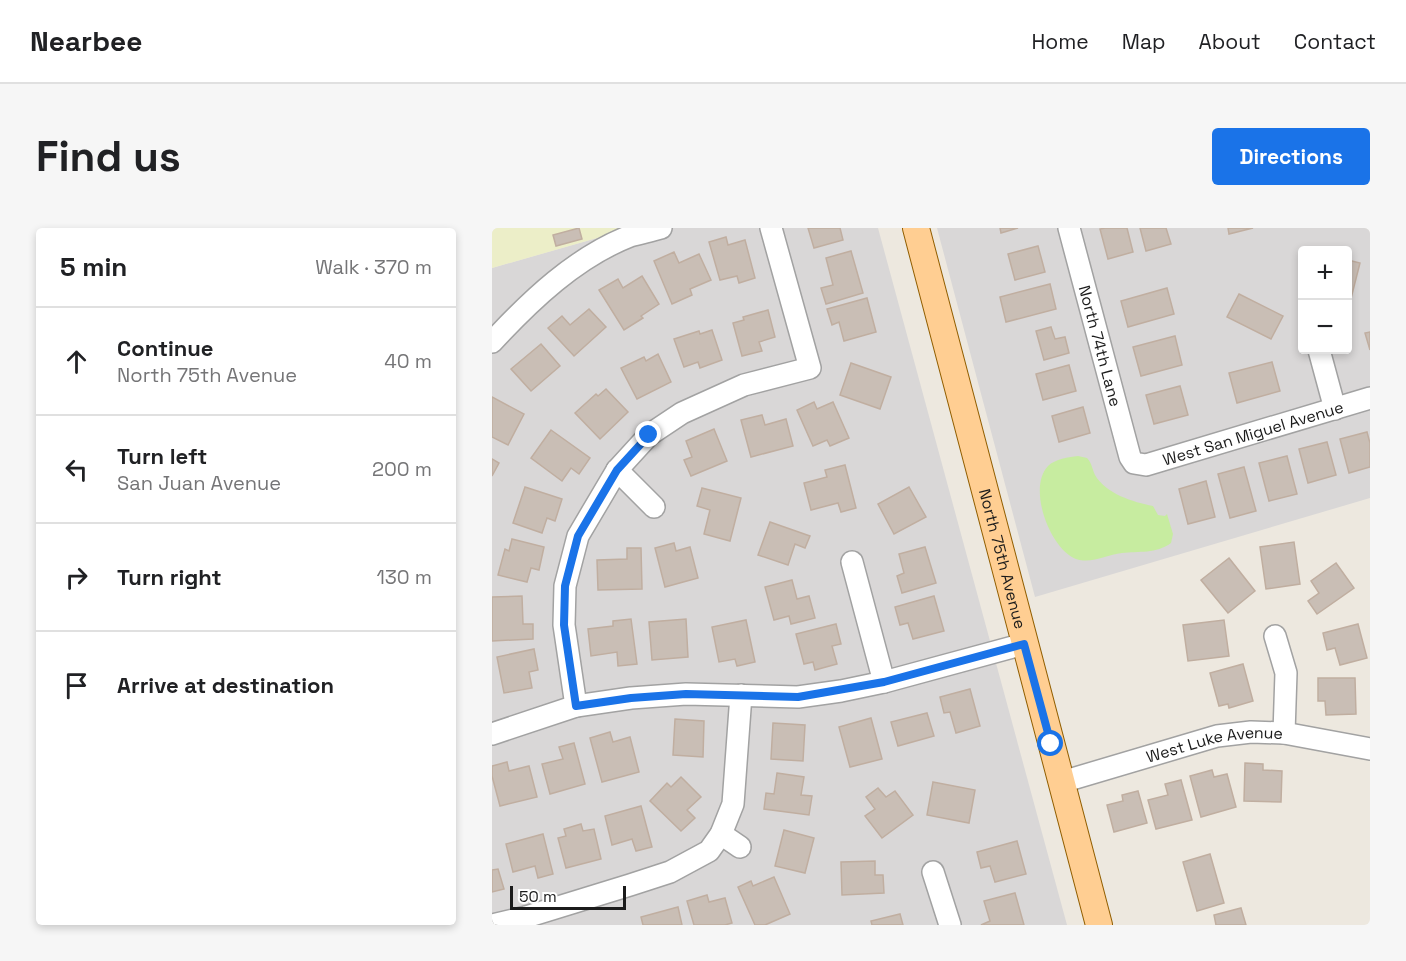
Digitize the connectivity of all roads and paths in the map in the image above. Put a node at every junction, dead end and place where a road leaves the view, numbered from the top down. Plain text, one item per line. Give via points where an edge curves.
1 (662, 228) edge
2 (771, 228) edge
3 (916, 228) edge
4 (1069, 228) edge
5 (492, 342) edge
6 (1319, 354) edge
7 (1370, 398) edge
8 (1335, 409) junction
9 (1134, 463) joint
10 (617, 470) junction
11 (654, 507) dead end
12 (852, 562) dead end
13 (1275, 636) dead end
14 (1024, 644) junction
15 (884, 682) junction
16 (741, 695) junction
17 (576, 706) junction
18 (1284, 733) junction
19 (492, 734) edge
20 (1370, 750) edge
21 (1062, 782) junction
22 (721, 834) junction
23 (740, 847) dead end
24 (933, 872) dead end
25 (492, 925) edge
26 (950, 925) edge
27 (1099, 925) edge

1 - 5 street via 630,236 591,257 547,287
2 - 10 street via 810,368 744,385 682,413 649,435
3 - 14 main road, North 75th Avenue
4 - 9 street, North 74th Lane
6 - 8 street
7 - 8 street, West San Miguel Avenue
8 - 9 street, West San Miguel Avenue via 1146,465
10 - 11 street
10 - 17 street via 578,536 565,586 564,625
12 - 15 street
13 - 18 street via 1286,673
14 - 15 street
14 - 21 main road, North 75th Avenue
15 - 16 street via 798,697
16 - 17 street via 675,694
16 - 22 street via 733,804
17 - 19 street
18 - 20 street, West Luke Avenue
18 - 21 street, West Luke Avenue via 1217,736
21 - 27 main road, North 75th Avenue
22 - 23 street
22 - 25 street via 709,851 670,872
24 - 26 street

